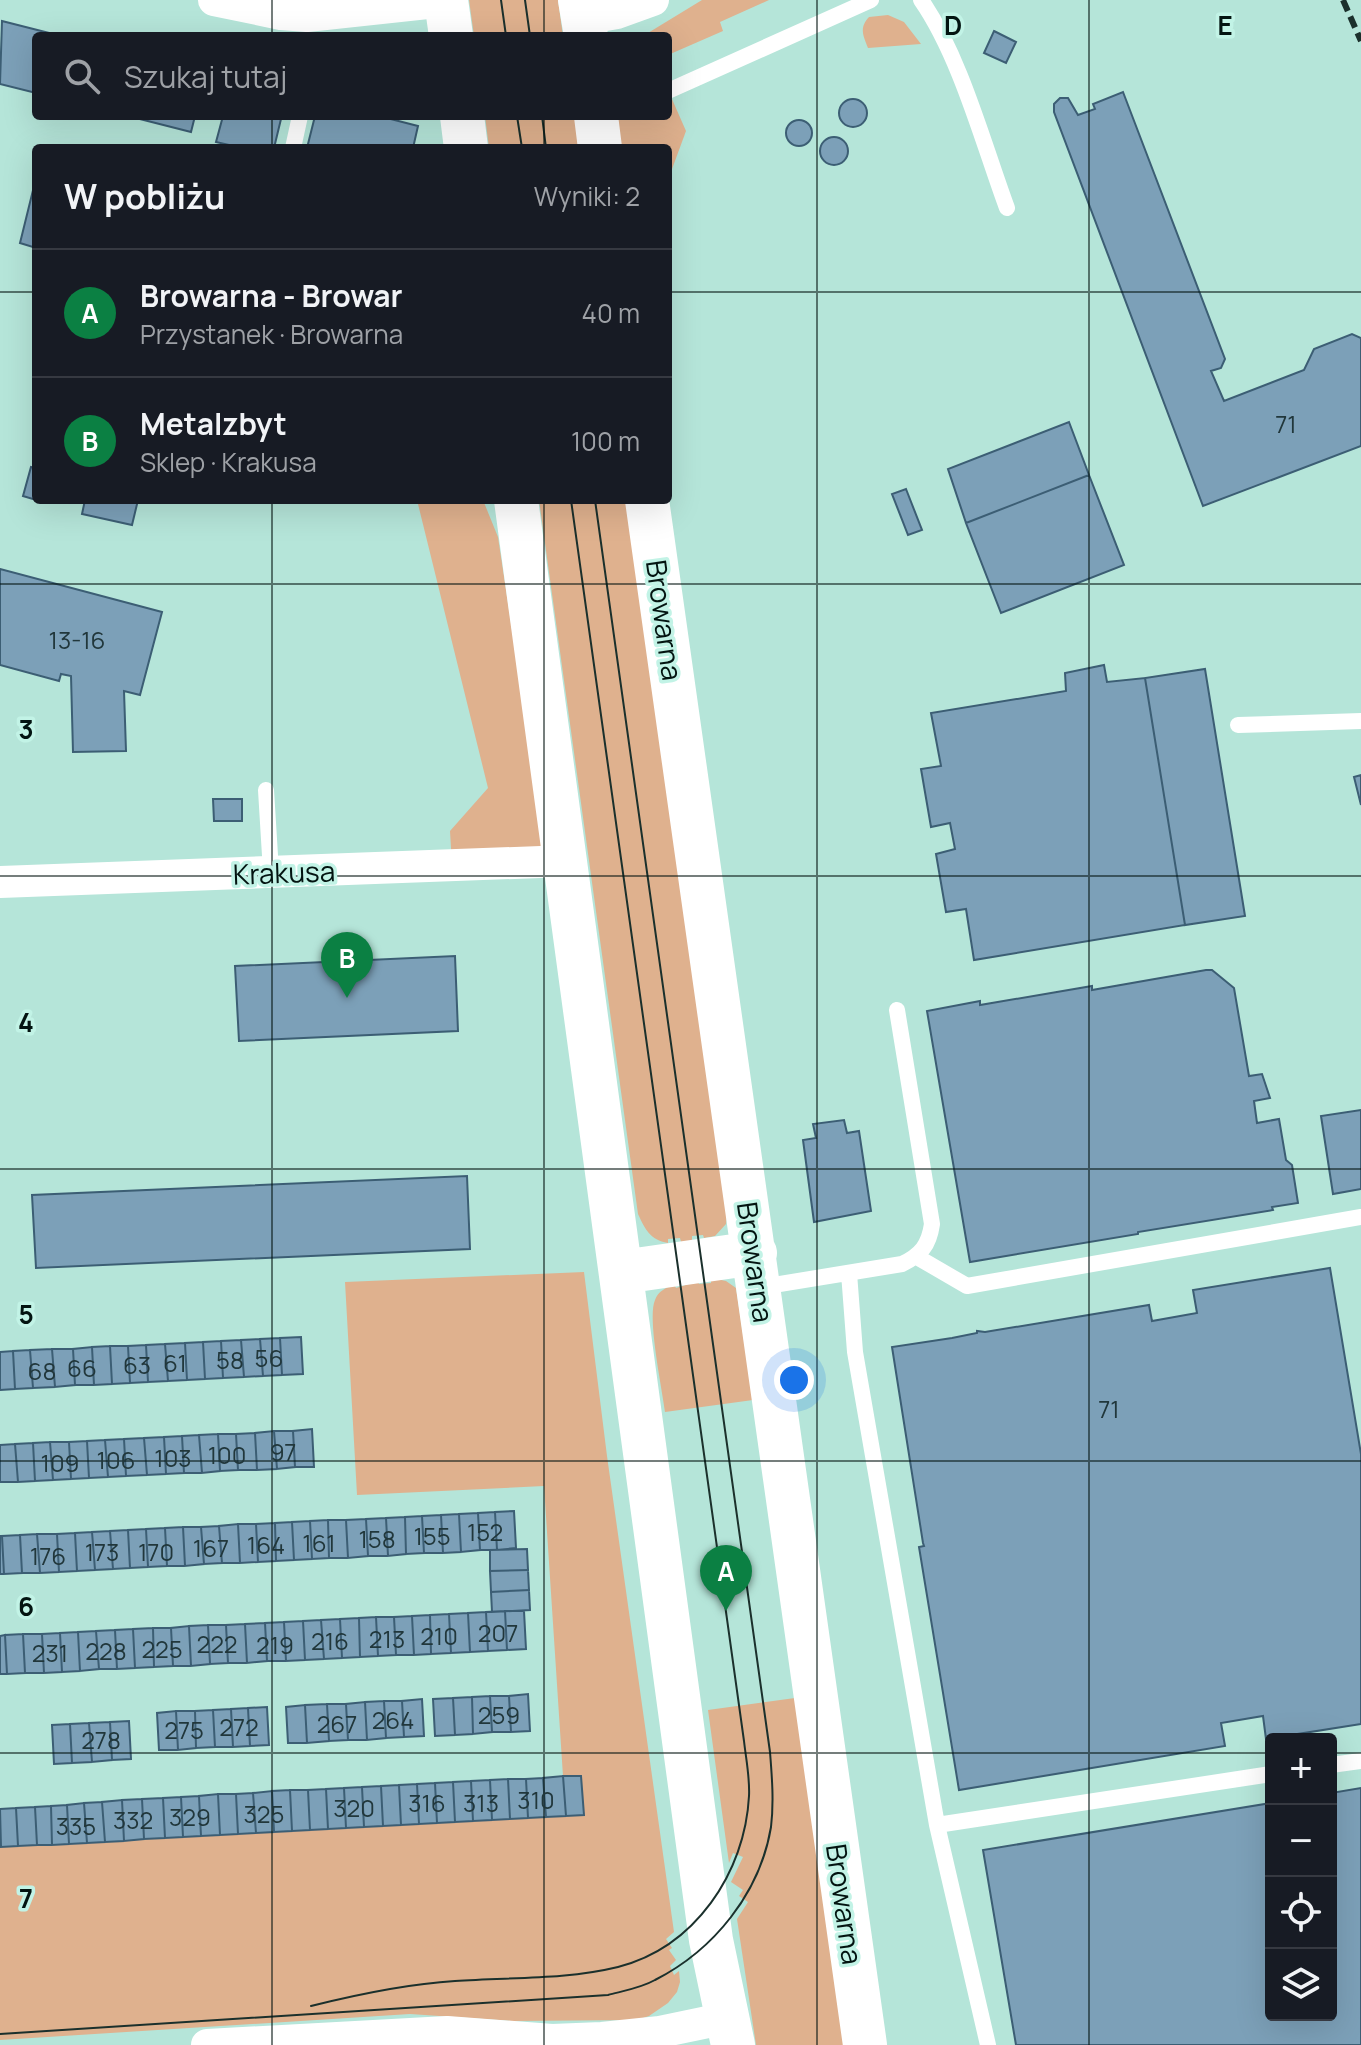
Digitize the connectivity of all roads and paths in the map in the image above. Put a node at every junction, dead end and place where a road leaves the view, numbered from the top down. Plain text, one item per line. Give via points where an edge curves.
1 (214, 0) edge
2 (446, 0) edge
3 (653, 0) edge
4 (871, 0) edge
5 (921, 0) edge
6 (583, 18) edge
7 (308, 26) edge
8 (450, 32) edge
9 (672, 89) edge
10 (299, 120) edge
11 (462, 120) edge
12 (596, 120) edge
13 (294, 144) edge
14 (466, 144) edge
15 (600, 144) edge
16 (1007, 208) dead end
17 (517, 504) edge
18 (648, 504) edge
19 (1361, 721) edge
20 (1238, 725) dead end
21 (266, 790) dead end
22 (567, 861) junction
23 (271, 872) junction
24 (0, 882) edge
25 (897, 1010) dead end
26 (1361, 1217) edge
27 (917, 1257) junction
28 (757, 1270) junction
29 (622, 1272) junction
30 (849, 1273) junction
31 (1361, 1761) edge
32 (1337, 1764) edge
33 (1265, 1775) edge
34 (937, 1825) junction
35 (730, 2032) edge
36 (864, 2035) edge
37 (207, 2045) edge
38 (988, 2045) edge

1 - 7 street via 281,14
2 - 7 street
2 - 8 main road
3 - 6 street
4 - 9 lane
5 - 16 lane via 934,19
10 - 13 lane
11 - 14 main road
12 - 15 main road
17 - 22 main road
18 - 28 main road, Browarna
19 - 20 lane
21 - 23 lane
22 - 23 street, Krakusa
22 - 29 main road
23 - 24 street, Krakusa
25 - 27 lane via 932,1224 927,1246
26 - 27 lane via 967,1286
27 - 30 lane
28 - 29 main road
28 - 30 lane
28 - 36 main road, Browarna
29 - 35 main road via 709,1924
30 - 34 lane via 855,1352
31 - 32 lane
33 - 34 lane
34 - 38 lane
35 - 37 street via 552,2040 447,2032

